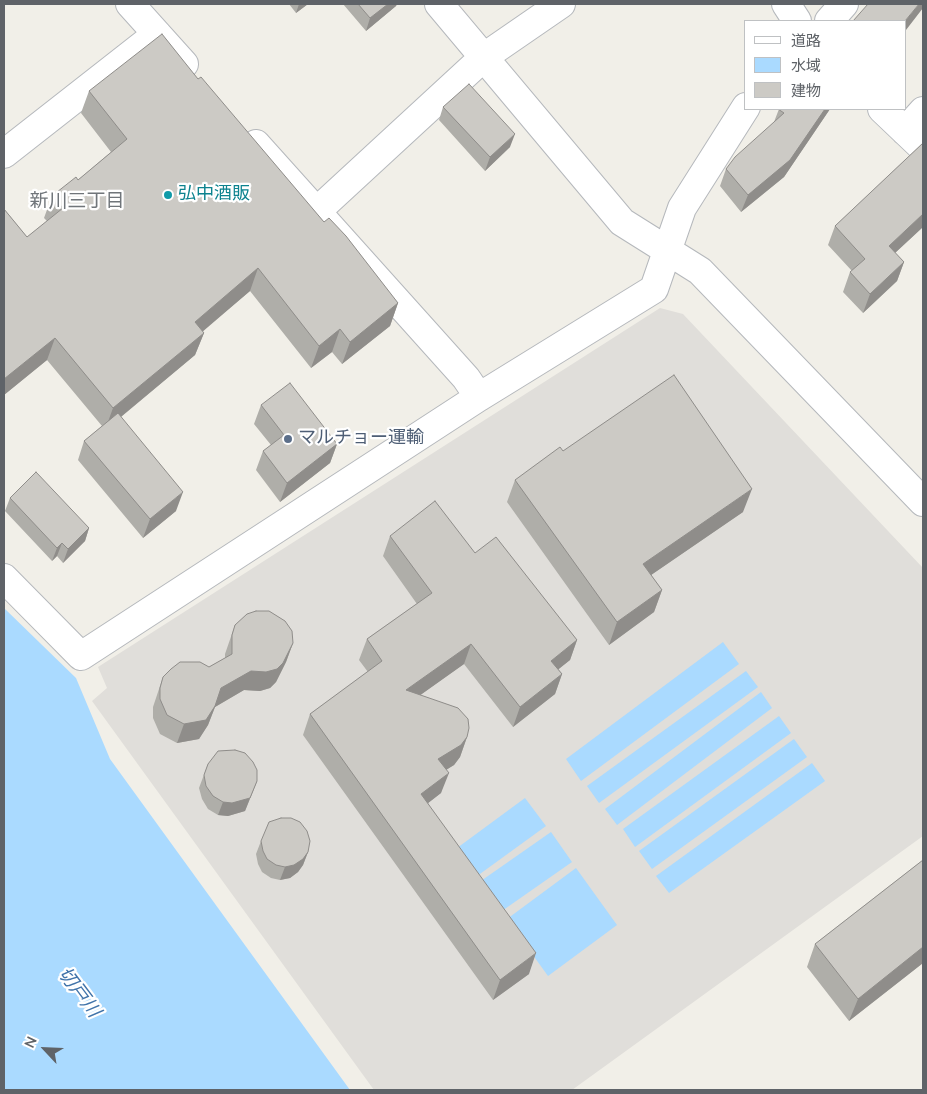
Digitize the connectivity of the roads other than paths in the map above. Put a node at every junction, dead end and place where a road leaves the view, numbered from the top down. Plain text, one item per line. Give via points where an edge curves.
1 (130, 4) edge
2 (439, 4) edge
3 (561, 4) edge
4 (786, 4) edge
5 (844, 4) edge
6 (796, 20) edge
7 (830, 20) edge
8 (157, 34) junction
9 (484, 57) junction
10 (204, 86) edge
11 (744, 110) edge
12 (883, 110) edge
13 (923, 111) edge
14 (237, 122) edge
15 (914, 140) edge
16 (4, 154) edge
17 (317, 211) junction
18 (668, 250) junction
19 (479, 396) junction
20 (923, 502) edge
21 (4, 578) edge

1 - 8 street
2 - 9 street
3 - 9 street
4 - 6 street
5 - 7 street
8 - 10 street
8 - 16 street
9 - 17 street
9 - 18 street via 622,222
11 - 18 street via 682,208
12 - 15 street
13 - 15 street
14 - 17 street
17 - 19 street
18 - 19 street via 654,289
18 - 20 street via 700,271
19 - 21 street via 81,656

